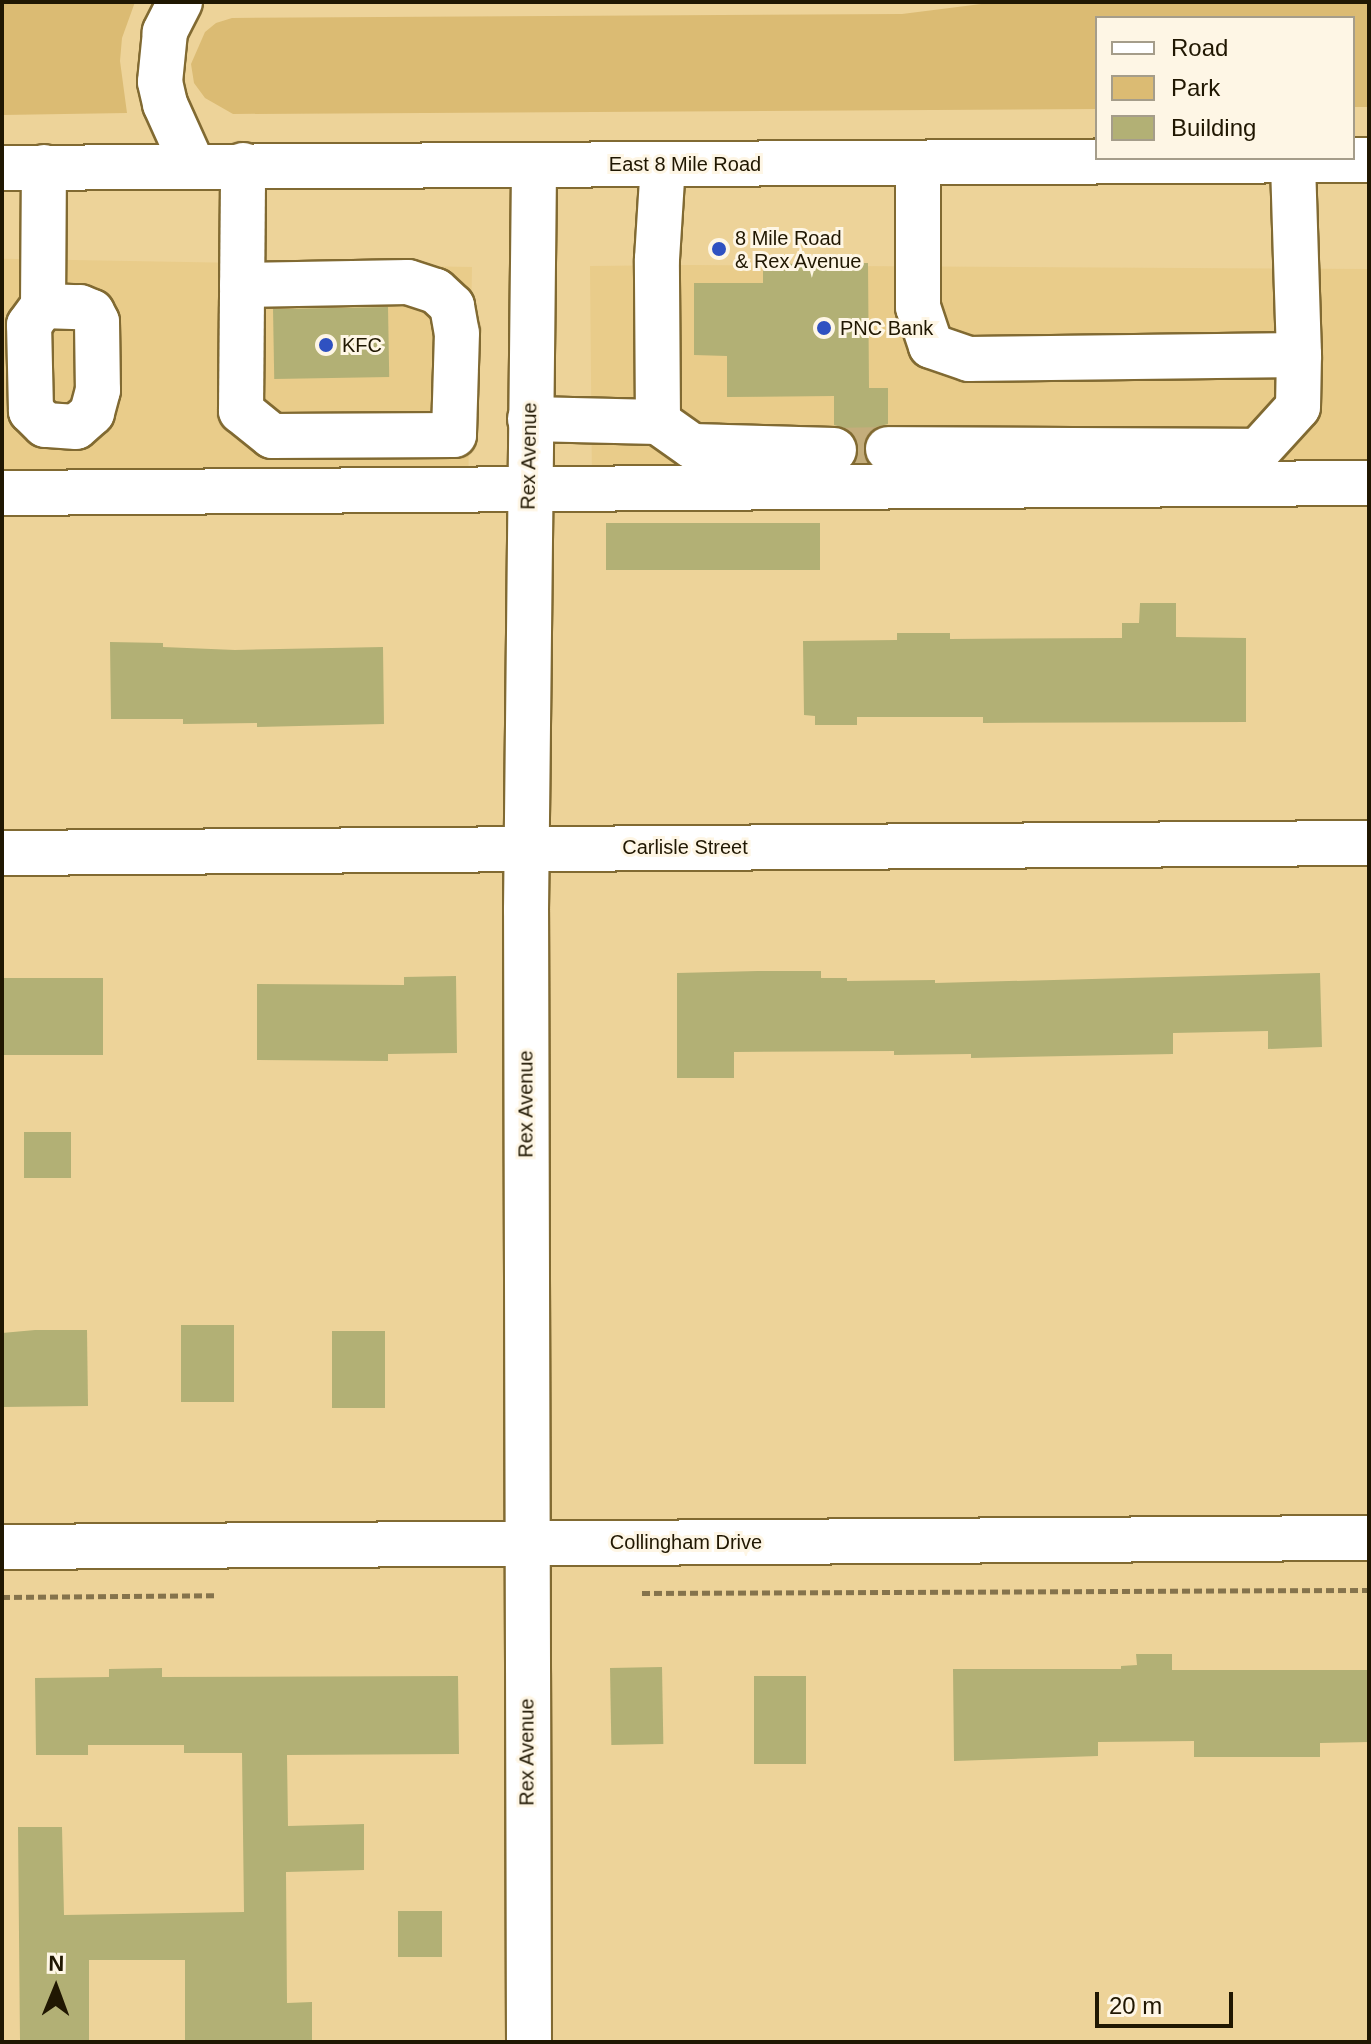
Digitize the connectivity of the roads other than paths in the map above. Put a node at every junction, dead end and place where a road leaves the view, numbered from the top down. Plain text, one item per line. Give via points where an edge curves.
1 (180, 2) edge
2 (1369, 160) edge
3 (1293, 161) junction
4 (918, 163) junction
5 (663, 164) junction
6 (243, 165) junction
7 (534, 165) junction
8 (193, 166) junction
9 (23, 168) edge
10 (242, 285) junction
11 (43, 306) dead end
12 (1299, 355) junction
13 (530, 419) junction
14 (675, 434) junction
15 (888, 449) tunnel mouth
16 (972, 449) junction
17 (834, 450) tunnel mouth
18 (1369, 483) edge
19 (529, 489) junction
20 (2, 493) edge
21 (1369, 843) edge
22 (526, 848) junction
23 (2, 853) edge
24 (1369, 1538) edge
25 (527, 1544) junction
26 (2, 1547) edge
27 (529, 2042) edge

1 - 8 main road via 165,32 160,82
2 - 3 main road, East 8 Mile Road
3 - 4 main road, East 8 Mile Road
3 - 12 main road
4 - 5 main road, East 8 Mile Road
4 - 12 main road via 918,307 931,346 969,359
5 - 7 main road, East 8 Mile Road
5 - 14 main road via 657,259
6 - 7 main road, East 8 Mile Road
6 - 8 main road, East 8 Mile Road
6 - 10 main road
7 - 13 main road, Rex Avenue
8 - 9 main road, East 8 Mile Road
9 - 11 main road
10 - 10 main road via 241,411 272,436 454,435 457,333 452,306 436,291 408,282
12 - 16 main road via 1298,407 1258,451
13 - 14 main road
13 - 19 main road, Rex Avenue
14 - 16 main road via 724,467 922,469
14 - 17 main road
15 - 16 main road
18 - 19 main road
19 - 20 main road
19 - 22 main road, Rex Avenue
21 - 22 main road, Carlisle Street
22 - 23 main road, Carlisle Street
22 - 25 main road, Rex Avenue
24 - 25 main road, Collingham Drive
25 - 26 main road, Collingham Drive
25 - 27 main road, Rex Avenue

